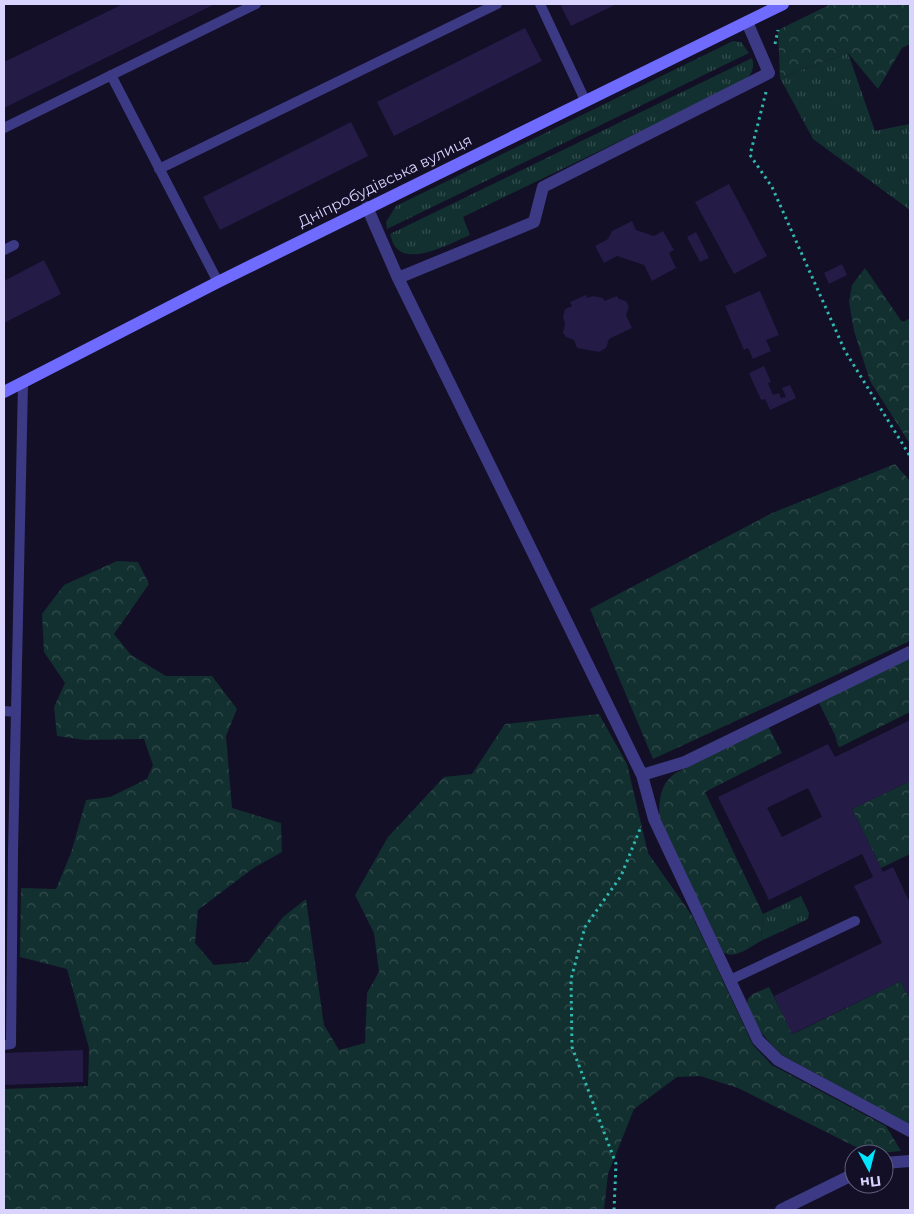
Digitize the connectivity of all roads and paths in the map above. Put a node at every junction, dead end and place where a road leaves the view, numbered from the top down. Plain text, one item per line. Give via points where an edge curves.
1 (256, 4) edge
2 (497, 4) edge
3 (540, 4) edge
4 (783, 4) edge
5 (747, 22) junction
6 (778, 30) dead end
7 (774, 48) dead end
8 (111, 75) junction
9 (768, 83) dead end
10 (585, 100) junction
11 (4, 128) edge
12 (159, 169) junction
13 (367, 208) junction
14 (14, 245) dead end
15 (4, 250) edge
16 (398, 278) junction
17 (218, 282) junction
18 (23, 383) junction
19 (4, 392) edge
20 (910, 456) edge
21 (910, 652) edge
22 (4, 711) edge
23 (16, 712) junction
24 (642, 775) junction
25 (643, 821) dead end
26 (855, 921) dead end
27 (730, 980) junction
28 (4, 1045) edge
29 (910, 1131) edge
30 (910, 1161) edge
31 (894, 1162) edge
32 (844, 1179) edge
33 (614, 1210) edge
34 (781, 1210) edge

1 - 8 lane
2 - 12 lane
3 - 10 lane
4 - 5 street, Дніпробудівська вулиця
5 - 10 street, Дніпробудівська вулиця
5 - 16 street via 769,73 543,187 534,222
6 - 7 path
8 - 11 lane
8 - 12 lane
9 - 20 path via 750,155 772,187 845,351
10 - 13 street, Дніпробудівська вулиця
12 - 17 lane
13 - 16 street
13 - 17 street, Дніпробудівська вулиця
14 - 15 lane
16 - 24 street
17 - 18 street, Дніпробудівська вулиця
18 - 19 street, Дніпробудівська вулиця
18 - 23 lane
21 - 24 street via 685,762
22 - 23 lane
23 - 28 lane via 11,1044
24 - 27 street via 654,818
25 - 33 path via 621,876 585,927 571,979 572,1048 616,1164
26 - 27 lane
27 - 29 street via 758,1040 778,1060
30 - 31 street
32 - 34 street

